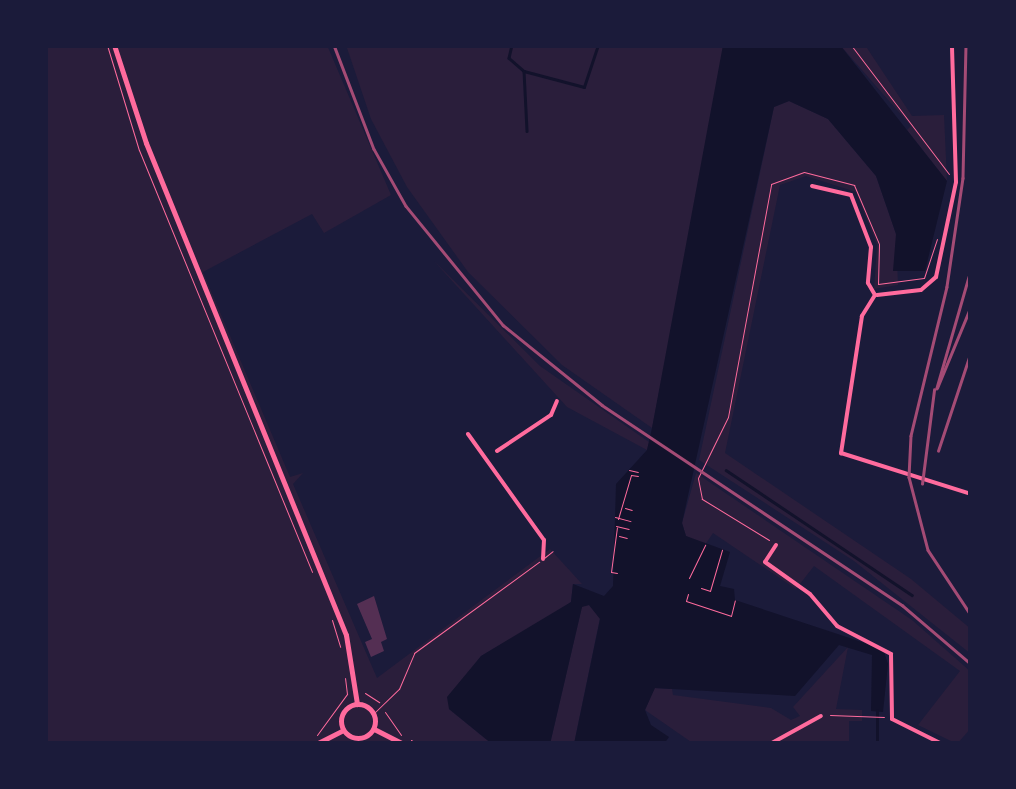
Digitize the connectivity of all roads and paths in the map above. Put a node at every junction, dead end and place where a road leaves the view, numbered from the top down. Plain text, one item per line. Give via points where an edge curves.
1 (110, 45) edge
2 (851, 45) edge
3 (952, 45) edge
4 (950, 184) dead end
5 (812, 186) dead end
6 (940, 230) dead end
7 (875, 295) junction
8 (557, 400) dead end
9 (468, 434) dead end
10 (497, 451) dead end
11 (629, 470) dead end
12 (629, 481) junction
13 (636, 482) dead end
14 (628, 487) junction
15 (636, 488) dead end
16 (626, 494) junction
17 (971, 494) edge
18 (634, 496) dead end
19 (624, 500) junction
20 (633, 502) dead end
21 (621, 508) junction
22 (632, 510) dead end
23 (630, 521) dead end
24 (629, 529) dead end
25 (616, 536) junction
26 (626, 538) dead end
27 (615, 543) junction
28 (624, 544) dead end
29 (705, 544) dead end
30 (776, 545) joint
31 (614, 549) junction
32 (623, 550) dead end
33 (722, 550) dead end
34 (553, 551) dead end
35 (614, 554) junction
36 (622, 556) dead end
37 (543, 559) junction
38 (613, 559) junction
39 (620, 561) dead end
40 (612, 567) junction
41 (689, 578) dead end
42 (318, 585) dead end
43 (701, 588) dead end
44 (688, 594) dead end
45 (735, 600) dead end
46 (332, 620) dead end
47 (356, 693) junction
48 (357, 704) junction
49 (382, 706) junction
50 (374, 713) junction
51 (821, 716) joint
52 (883, 717) dead end
53 (374, 729) junction
54 (344, 730) junction
55 (314, 741) edge
56 (402, 744) edge
57 (417, 744) edge
58 (770, 744) edge
59 (942, 744) edge

1 - 42 path via 139,150
1 - 47 main road via 339,618
2 - 4 path via 949,173
3 - 7 street via 956,182 936,276 921,290
5 - 7 street via 845,190 856,203 871,247 868,283
6 - 30 path via 924,278 878,284 880,244 854,185 804,172 771,184 728,417 698,478 710,506
7 - 17 street via 862,316 841,453
8 - 10 street via 552,415
9 - 37 street via 544,540
11 - 12 path via 638,474
12 - 13 path
12 - 14 path
14 - 15 path
14 - 16 path
16 - 18 path
16 - 19 path
19 - 20 path
19 - 21 path
21 - 22 path
21 - 23 path via 617,518
24 - 25 path via 617,527
25 - 26 path
25 - 27 path
27 - 28 path
27 - 31 path
29 - 41 path
30 - 59 street via 765,562 810,594 837,626 880,642 891,654 892,719
31 - 32 path
31 - 35 path
33 - 43 path via 710,591
34 - 37 lane
35 - 36 path
35 - 38 path
37 - 49 lane via 414,653 399,689
38 - 39 path
38 - 40 path
40 - 40 path via 618,570
44 - 45 path via 686,601 731,616
46 - 55 path via 347,694
47 - 48 main road
47 - 49 path via 371,692
48 - 50 main road
48 - 54 main road via 343,713
49 - 50 lane
49 - 57 path
50 - 53 main road
51 - 52 path
51 - 58 street
53 - 54 main road via 359,738
53 - 56 main road
54 - 55 main road

